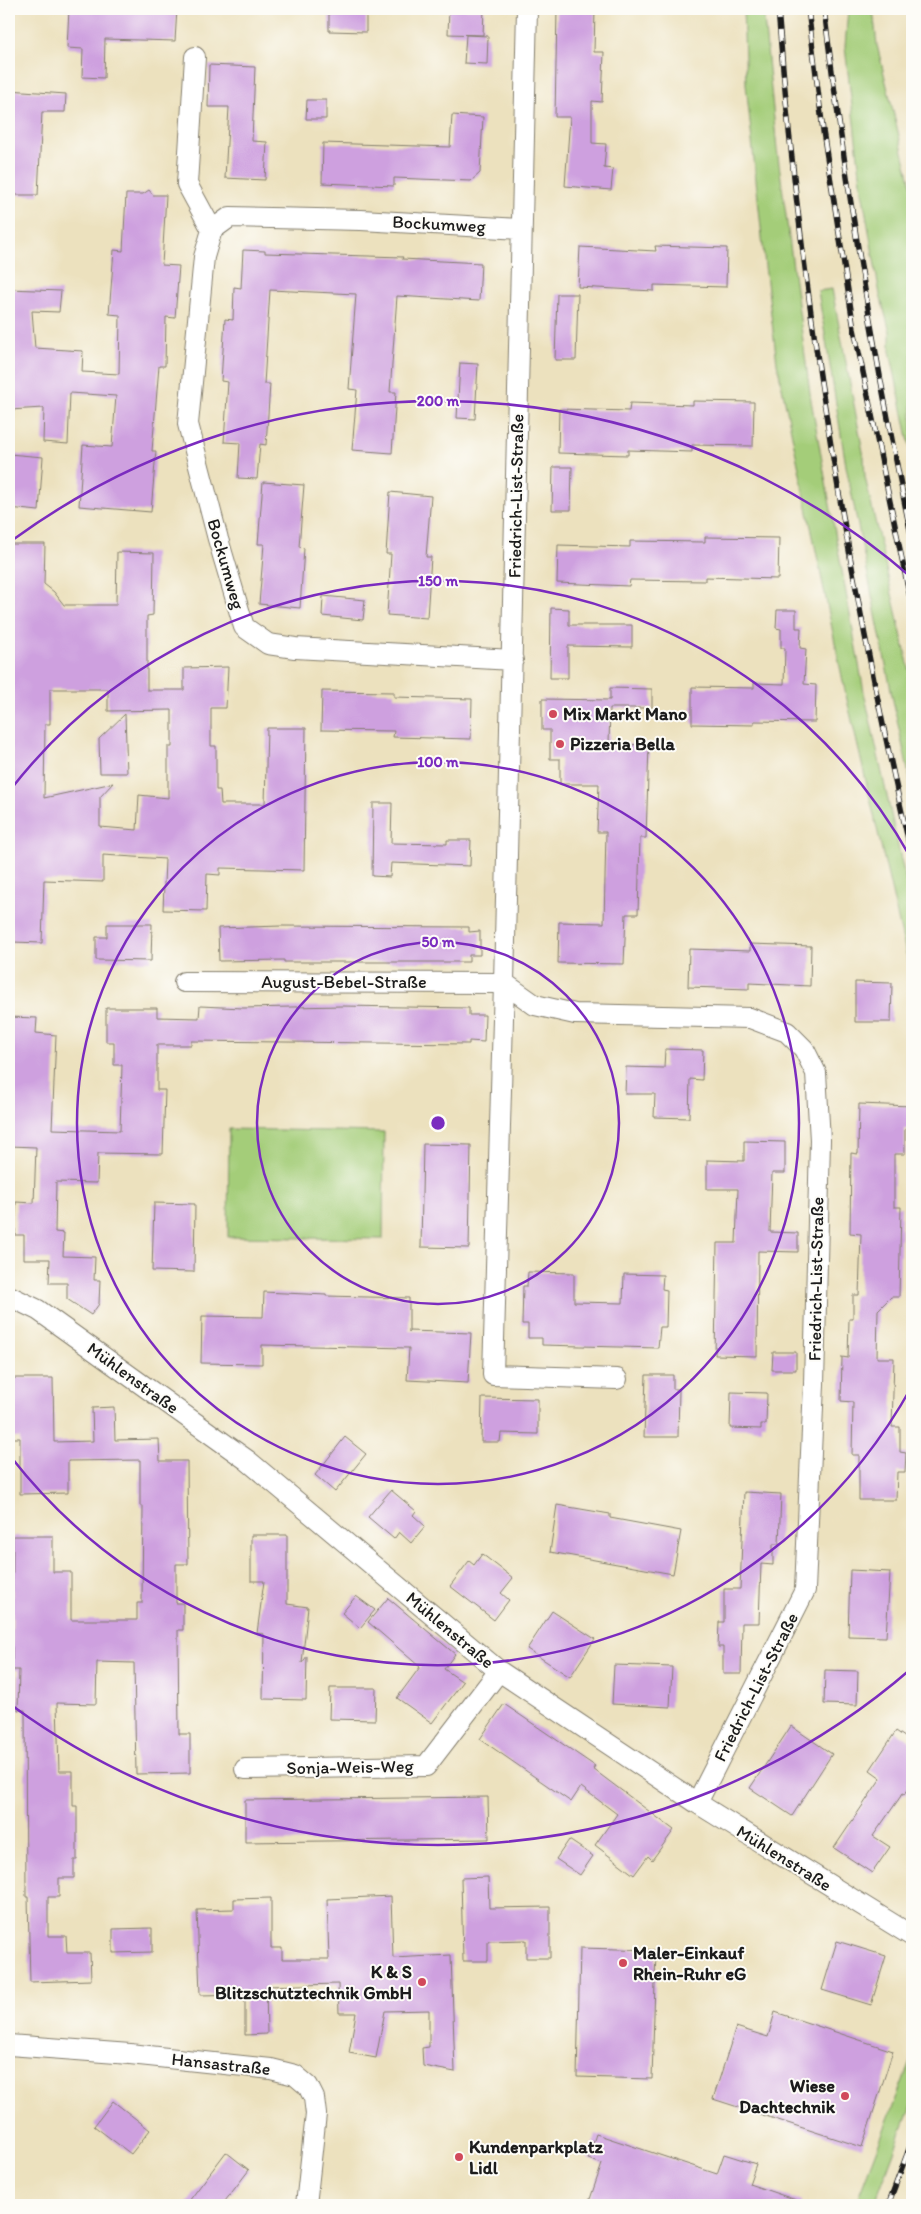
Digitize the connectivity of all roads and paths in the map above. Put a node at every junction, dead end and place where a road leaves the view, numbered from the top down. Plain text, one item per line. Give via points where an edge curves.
1 (526, 9) edge
2 (195, 58) dead end
3 (521, 229) junction
4 (212, 230) junction
5 (513, 660) junction
6 (184, 982) dead end
7 (504, 983) junction
8 (9, 1296) edge
9 (618, 1379) dead end
10 (499, 1672) junction
11 (245, 1769) dead end
12 (697, 1803) junction
13 (912, 1936) edge
14 (9, 2045) edge
15 (306, 2205) edge

1 - 3 street, Friedrich-List-Straße
2 - 4 street via 187,184
3 - 4 street, Bockumweg via 230,217
3 - 5 street, Friedrich-List-Straße
4 - 5 street, Bockumweg via 204,257 188,424 244,627 268,644 295,648
5 - 7 street, Friedrich-List-Straße
6 - 7 street, August-Bebel-Straße
7 - 9 street, Friedrich-List-Straße via 493,1375
7 - 12 street, Friedrich-List-Straße via 535,1005 575,1014 750,1018 787,1032 804,1050 816,1072 820,1140 805,1590
8 - 10 street, Mühlenstraße via 38,1310 247,1460
10 - 11 street, Sonja-Weis-Weg via 426,1766
10 - 12 street, Mühlenstraße
12 - 13 street, Mühlenstraße
14 - 15 street, Hansastraße via 130,2054 271,2069 295,2075 308,2086 316,2114

